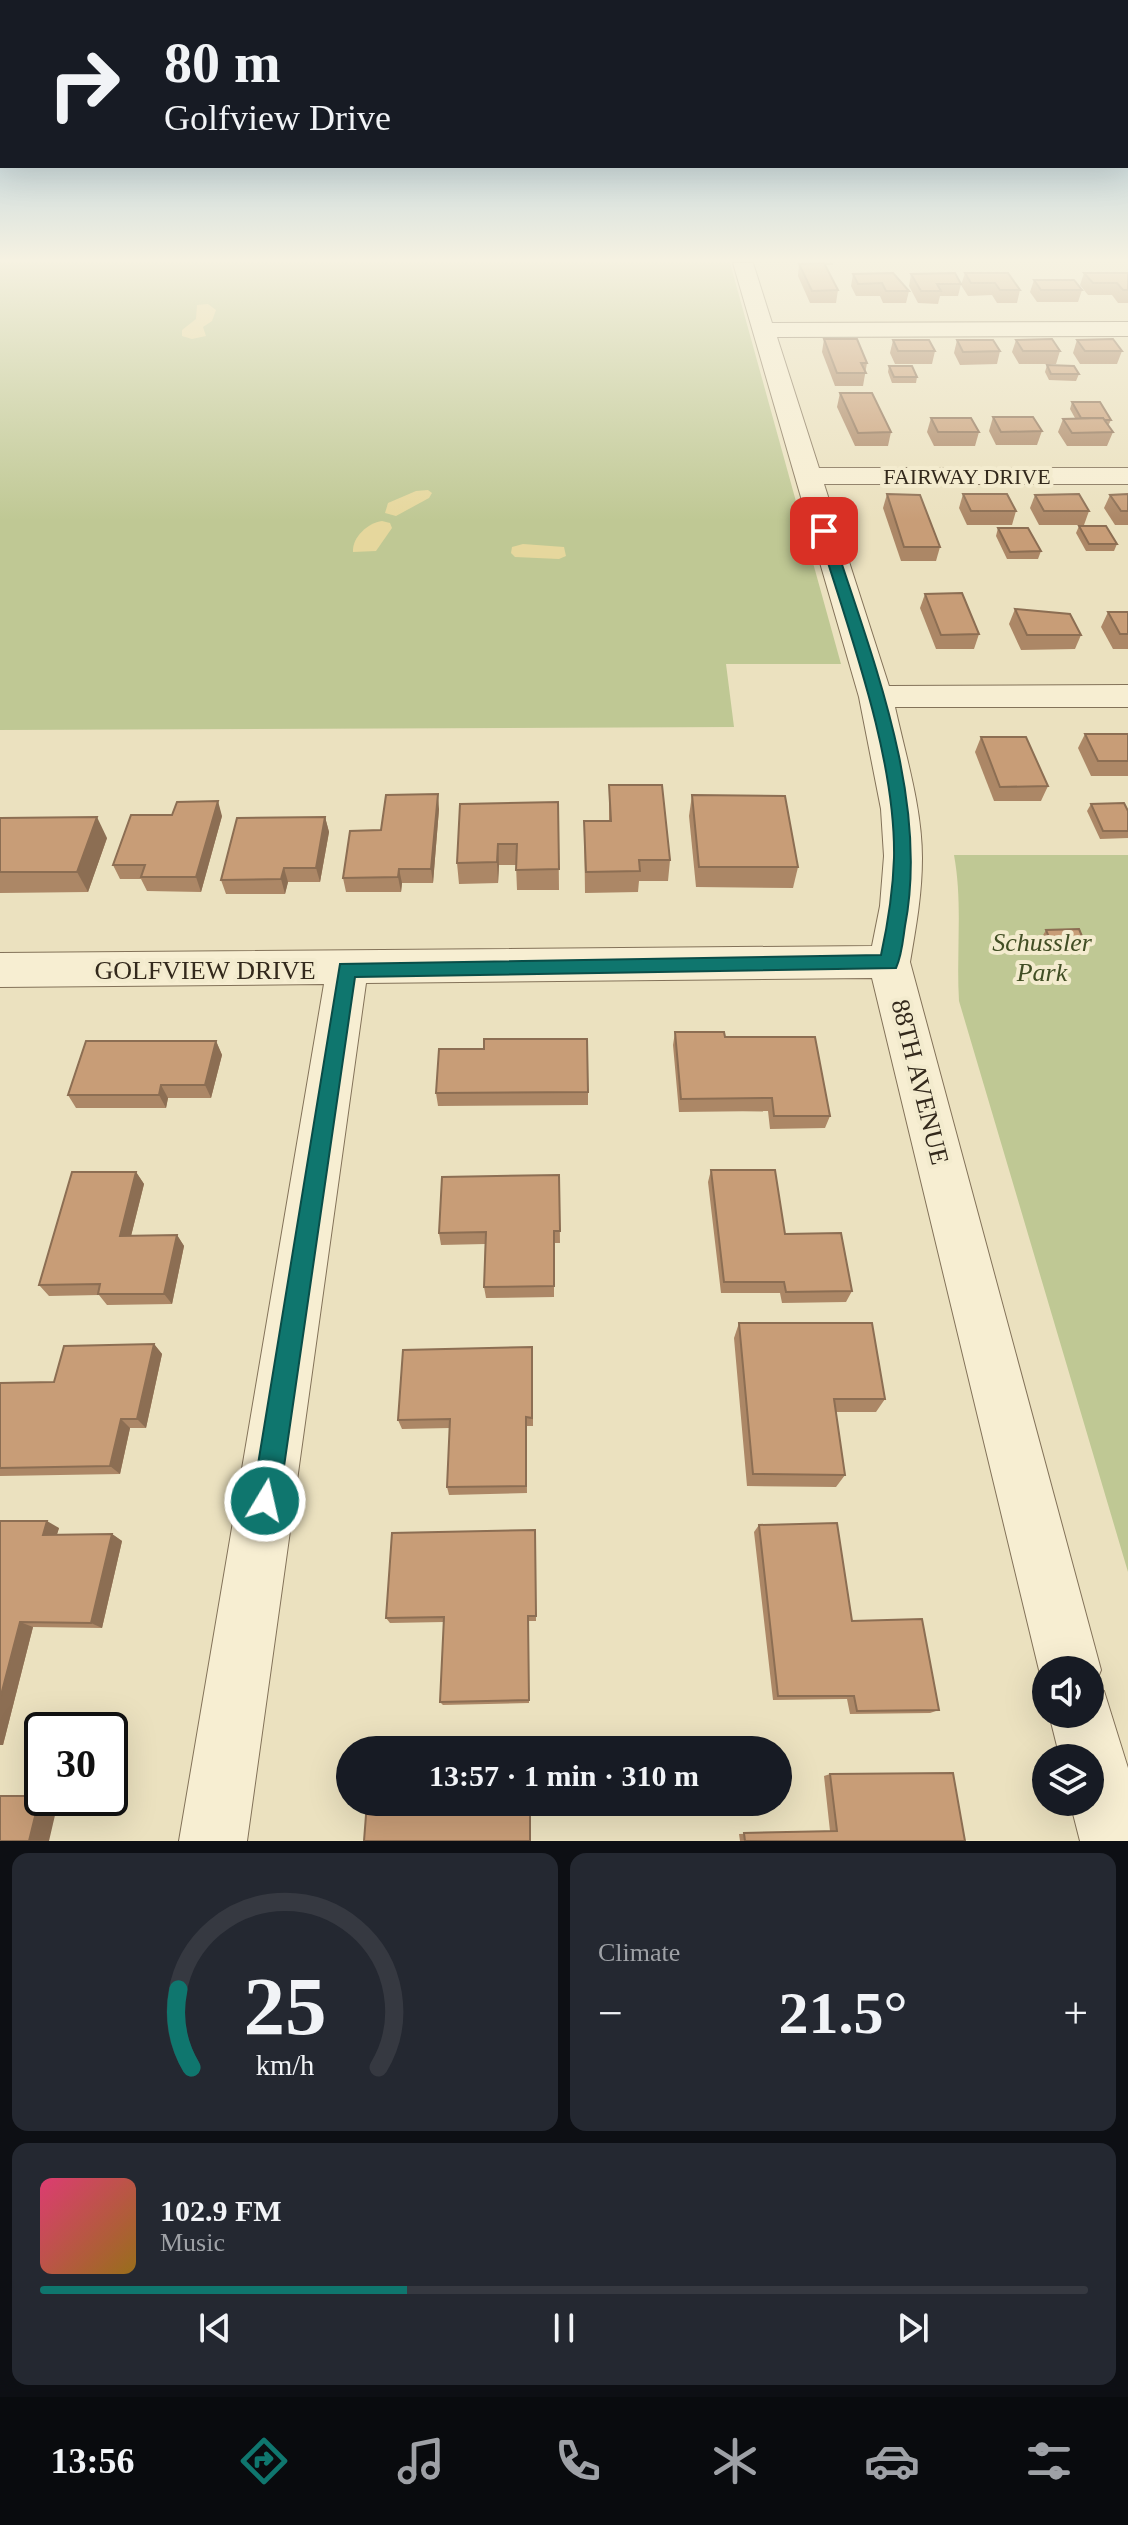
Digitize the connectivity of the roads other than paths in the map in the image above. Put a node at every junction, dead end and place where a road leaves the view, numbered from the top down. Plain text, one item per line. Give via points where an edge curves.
1 (768, 349) edge
2 (807, 476) junction
3 (1128, 476) edge
4 (1128, 696) edge
5 (876, 697) junction
6 (889, 962) junction
7 (347, 969) junction
8 (0, 970) edge
9 (1066, 1656) edge
10 (1085, 1728) edge
11 (213, 1841) edge
12 (1114, 1841) edge

1 - 2 street, 88TH AVENUE
2 - 3 street, FAIRWAY DRIVE
2 - 5 street, 88TH AVENUE
4 - 5 street
5 - 6 street, 88TH AVENUE via 903,856
6 - 7 street, GOLFVIEW DRIVE
6 - 9 street, 88TH AVENUE
7 - 8 street, GOLFVIEW DRIVE
7 - 11 street
10 - 12 street

